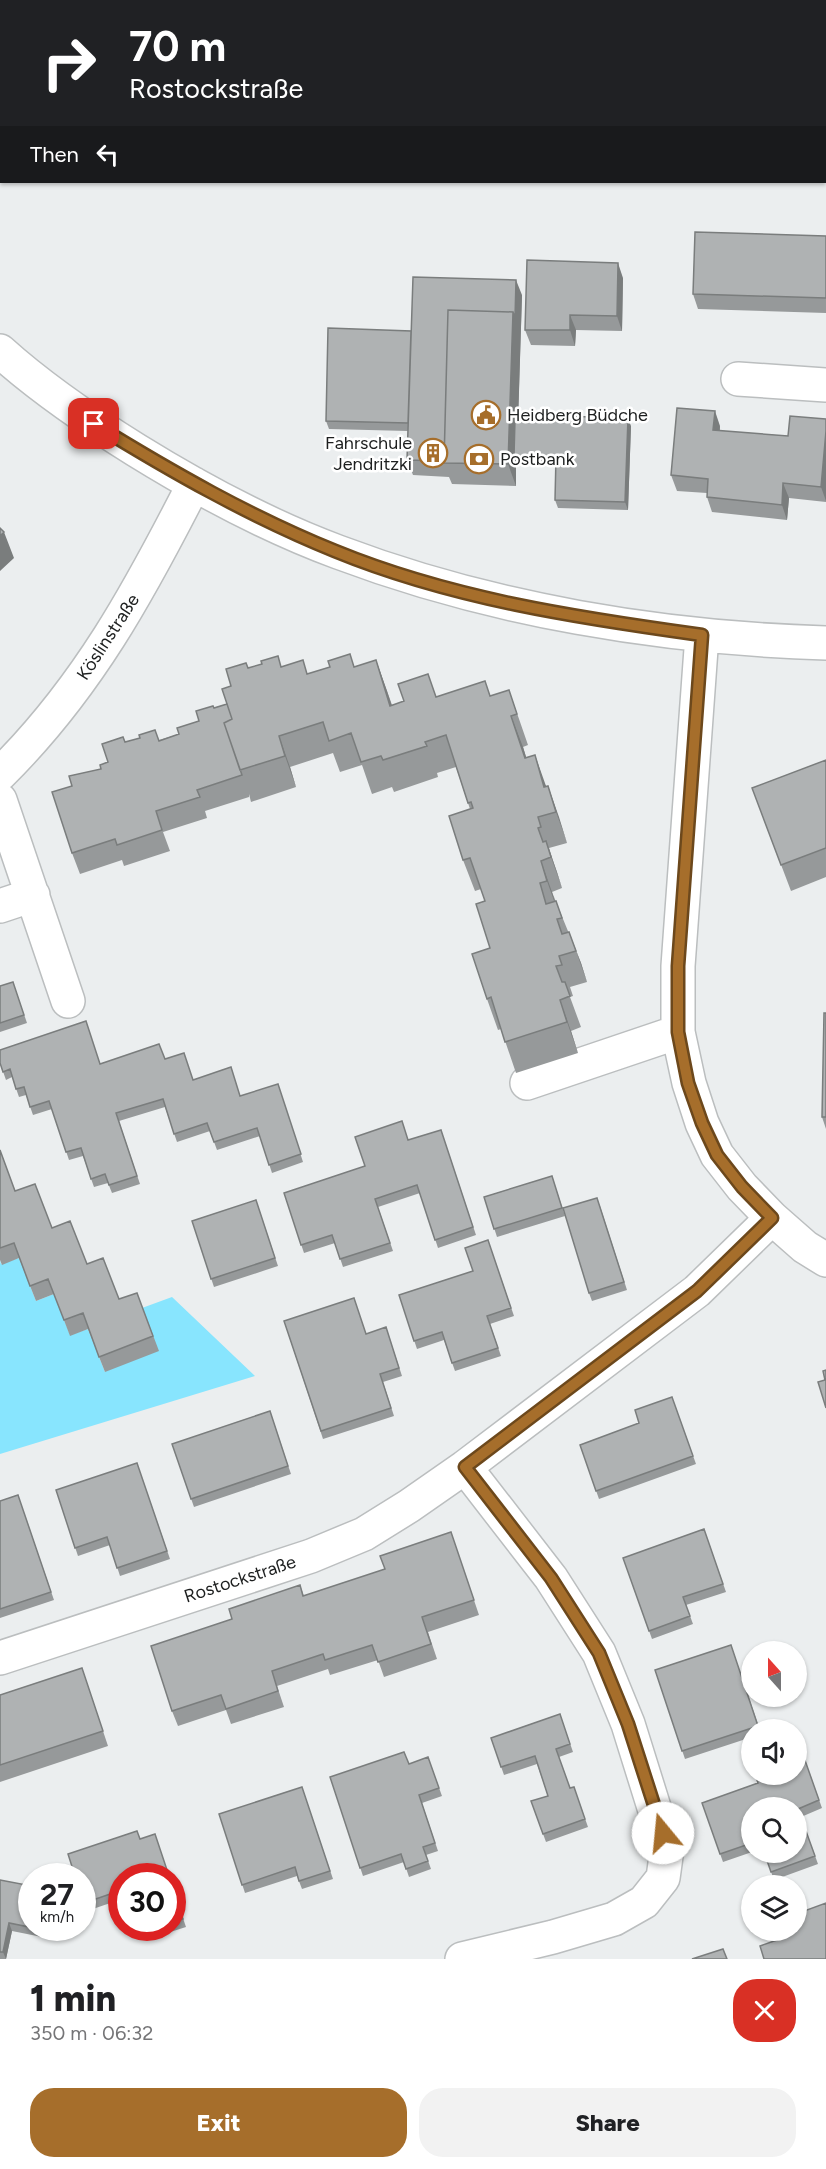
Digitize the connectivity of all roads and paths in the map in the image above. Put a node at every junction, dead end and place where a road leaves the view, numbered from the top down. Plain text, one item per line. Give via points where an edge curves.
1 (0, 351) edge
2 (738, 379) dead end
3 (826, 385) edge
4 (194, 484) junction
5 (702, 635) junction
6 (826, 643) edge
7 (0, 774) edge
8 (0, 800) edge
9 (33, 895) junction
10 (0, 906) edge
11 (68, 1001) dead end
12 (678, 1032) junction
13 (527, 1083) dead end
14 (772, 1218) junction
15 (826, 1260) edge
16 (465, 1467) junction
17 (0, 1658) edge
18 (462, 1959) edge

1 - 4 street via 94,424
2 - 3 street
4 - 5 street via 336,552 413,578 589,619
4 - 7 street, Köslinstraße via 152,567 86,674 23,752
5 - 6 street
5 - 12 street via 678,966
8 - 9 street
9 - 10 street
9 - 11 street
12 - 13 street
12 - 14 street via 688,1083 717,1155
14 - 15 street
14 - 16 street, Rostockstraße via 697,1291
16 - 17 street, Rostockstraße via 364,1534 310,1556
16 - 18 street via 551,1578 599,1653 628,1724 667,1849 663,1878 644,1902 614,1919

